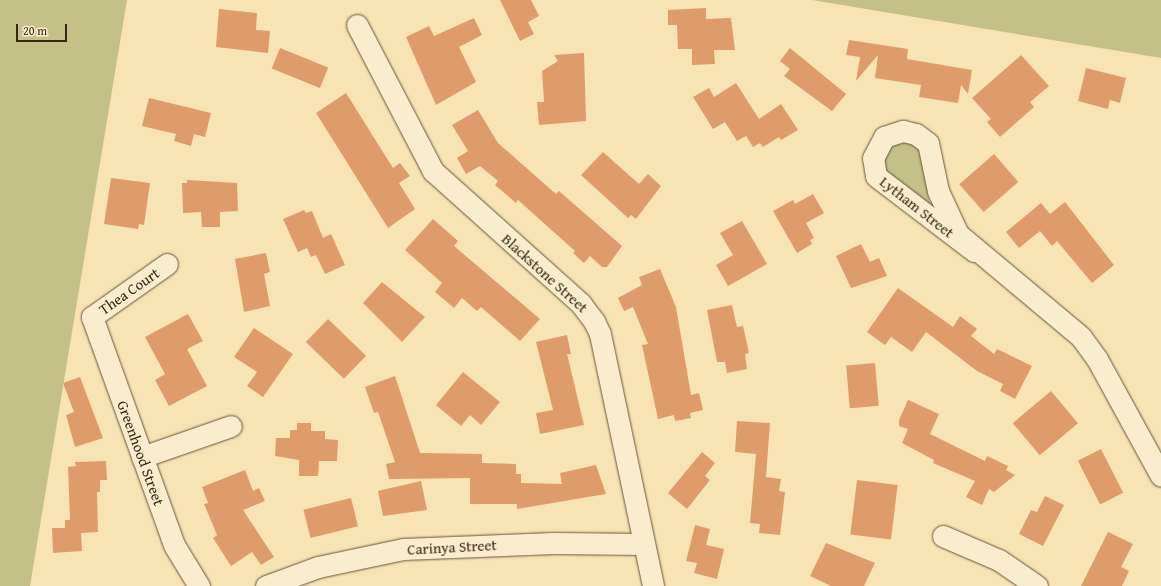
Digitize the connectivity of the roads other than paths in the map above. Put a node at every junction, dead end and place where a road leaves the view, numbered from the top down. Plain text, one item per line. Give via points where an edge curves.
1 (357, 25) dead end
2 (974, 251) junction
3 (167, 264) dead end
4 (92, 317) joint
5 (231, 426) dead end
6 (142, 457) junction
7 (1161, 476) edge
8 (943, 536) dead end
9 (643, 544) junction
10 (199, 586) edge
11 (266, 586) edge
12 (653, 586) edge
13 (1037, 586) edge

1 - 9 street, Blackstone Street via 433,171 581,304 594,321 600,334
2 - 2 street, Lytham Street via 876,176 873,158 884,137 903,131 916,134 928,143 947,215 958,234
2 - 7 street, Lytham Street via 1081,337 1100,365
3 - 4 street, Thea Court
4 - 6 street, Greenhood Street
5 - 6 street
6 - 10 street, Greenhood Street via 174,546
8 - 13 street via 1005,563
9 - 11 street, Carinya Street via 554,543 403,549 318,567
9 - 12 street, Blackstone Street

